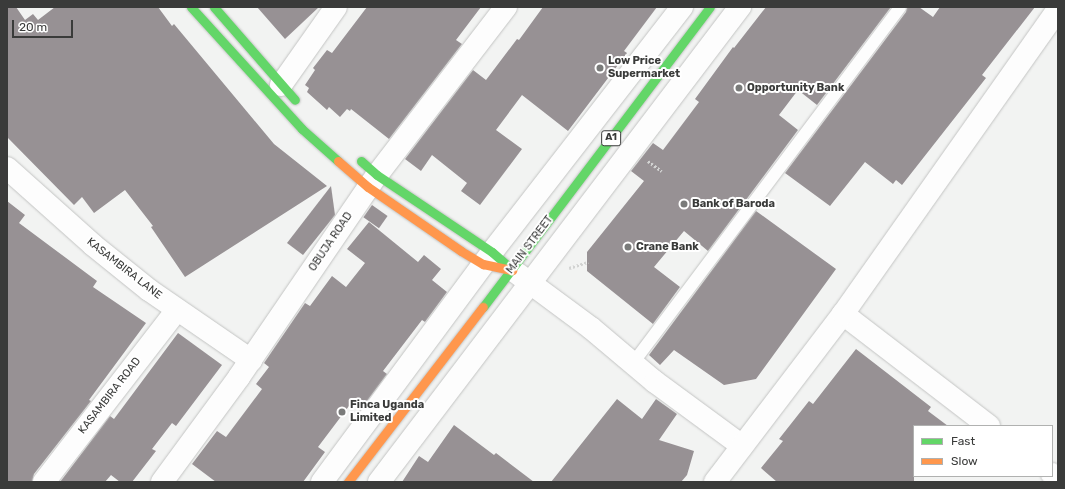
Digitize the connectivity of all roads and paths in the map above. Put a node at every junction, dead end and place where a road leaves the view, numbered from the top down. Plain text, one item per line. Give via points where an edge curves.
1 (191, 7) edge
2 (214, 7) edge
3 (506, 7) edge
4 (682, 7) edge
5 (710, 7) edge
6 (740, 7) edge
7 (900, 7) edge
8 (1058, 9) edge
9 (329, 10) edge
10 (281, 85) junction
11 (302, 108) dead end
12 (355, 156) dead end
13 (646, 160) dead end
14 (7, 168) edge
15 (662, 171) dead end
16 (373, 181) junction
17 (488, 258) junction
18 (521, 276) junction
19 (177, 310) junction
20 (843, 314) junction
21 (251, 360) junction
22 (633, 363) junction
23 (988, 425) edge
24 (742, 446) junction
25 (44, 482) edge
26 (162, 482) edge
27 (322, 482) edge
28 (348, 482) edge
29 (379, 482) edge
30 (715, 482) edge

1 - 16 main road via 302,129
2 - 10 main road
3 - 16 street, OBUJA ROAD
4 - 17 street
5 - 18 main road, MAIN STREET / A1
6 - 18 street, MAIN STREET
7 - 22 lane
8 - 20 street
9 - 10 street
10 - 11 main road
12 - 16 main road
13 - 15 path
14 - 19 street, KASAMBIRA LANE via 93,245
16 - 17 main road
16 - 17 main road via 461,251
16 - 21 street, OBUJA ROAD
17 - 18 main road
17 - 18 main road
17 - 27 street
18 - 22 street
18 - 28 main road, MAIN STREET / A1
18 - 29 street, MAIN STREET
19 - 21 street, KASAMBIRA LANE
19 - 25 street, KASAMBIRA ROAD
20 - 23 street
20 - 24 street
21 - 26 street, OBUJA ROAD
22 - 24 street
24 - 30 street

